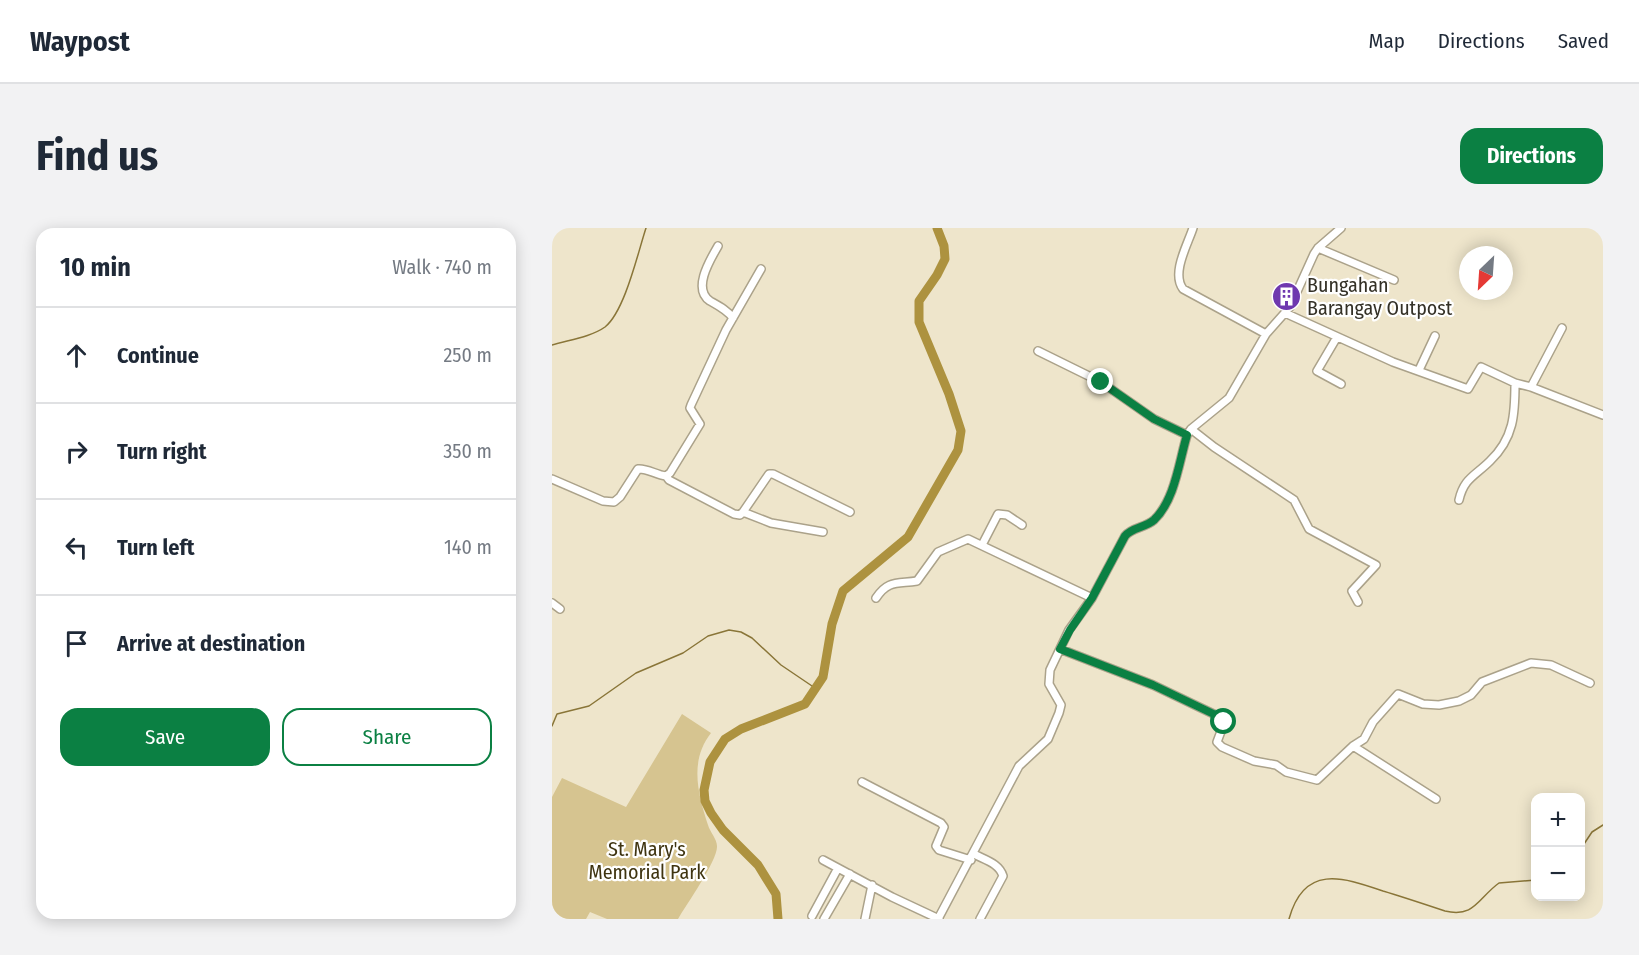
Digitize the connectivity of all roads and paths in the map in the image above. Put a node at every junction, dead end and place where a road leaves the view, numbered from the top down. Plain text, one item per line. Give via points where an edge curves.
1 (1193, 228) edge
2 (1341, 228) edge
3 (718, 246) dead end
4 (1318, 248) junction
5 (761, 269) dead end
6 (1394, 280) dead end
7 (1285, 313) junction
8 (733, 318) junction
9 (1562, 328) dead end
10 (1266, 334) junction
11 (1436, 336) dead end
12 (1337, 337) junction
13 (1038, 351) dead end
14 (1419, 370) junction
15 (1515, 383) junction
16 (1341, 384) dead end
17 (1531, 387) junction
18 (1603, 415) edge
19 (1189, 432) junction
20 (666, 476) junction
21 (552, 479) edge
22 (1459, 501) dead end
23 (743, 512) junction
24 (850, 512) dead end
25 (1022, 525) dead end
26 (823, 532) dead end
27 (982, 545) junction
28 (876, 598) dead end
29 (1092, 598) junction
30 (1358, 602) dead end
31 (552, 603) edge
32 (560, 609) dead end
33 (1060, 649) junction
34 (1590, 684) dead end
35 (1353, 746) junction
36 (862, 782) dead end
37 (1436, 799) dead end
38 (973, 857) junction
39 (823, 860) dead end
40 (838, 868) junction
41 (850, 874) junction
42 (872, 885) junction
43 (812, 916) dead end
44 (824, 919) edge
45 (865, 919) edge
46 (938, 919) edge
47 (980, 919) edge

1 - 10 street via 1181,264 1180,285
2 - 4 street
3 - 8 street via 701,288 704,296
4 - 6 street
4 - 7 street
5 - 8 street
7 - 10 street
7 - 12 street
8 - 20 street via 690,408 700,424
9 - 17 street
10 - 19 street via 1229,398
11 - 14 street
12 - 14 street
12 - 16 street via 1317,371
13 - 19 street via 1101,382 1154,419
14 - 15 street via 1468,389 1481,367
15 - 17 street
15 - 22 street via 1515,419 1511,429 1498,452 1462,488
17 - 18 street
19 - 29 street via 1162,508 1152,522 1125,536
19 - 30 street via 1294,500 1309,529 1376,565 1352,591
20 - 21 street via 638,469 614,502
20 - 23 street via 734,514
23 - 24 street via 769,474
23 - 26 street via 771,524
25 - 27 street via 998,514
27 - 28 street via 968,539 938,552 917,581 889,584
27 - 29 street
29 - 33 street
31 - 32 street
33 - 35 street via 1153,685 1222,718 1217,742 1222,747 1286,772 1317,780
33 - 38 street via 1048,676 1050,688 1060,702 1059,713 1046,742 1019,766
34 - 35 street via 1551,665 1531,663 1482,682 1471,696 1459,701 1422,704 1398,694 1364,738
35 - 37 street
36 - 38 street via 941,823 944,827 936,846 939,850
38 - 46 street
38 - 47 street via 996,865 1003,876
39 - 40 street
40 - 41 street
40 - 43 street
41 - 42 street
41 - 44 street
42 - 45 street
42 - 46 street

